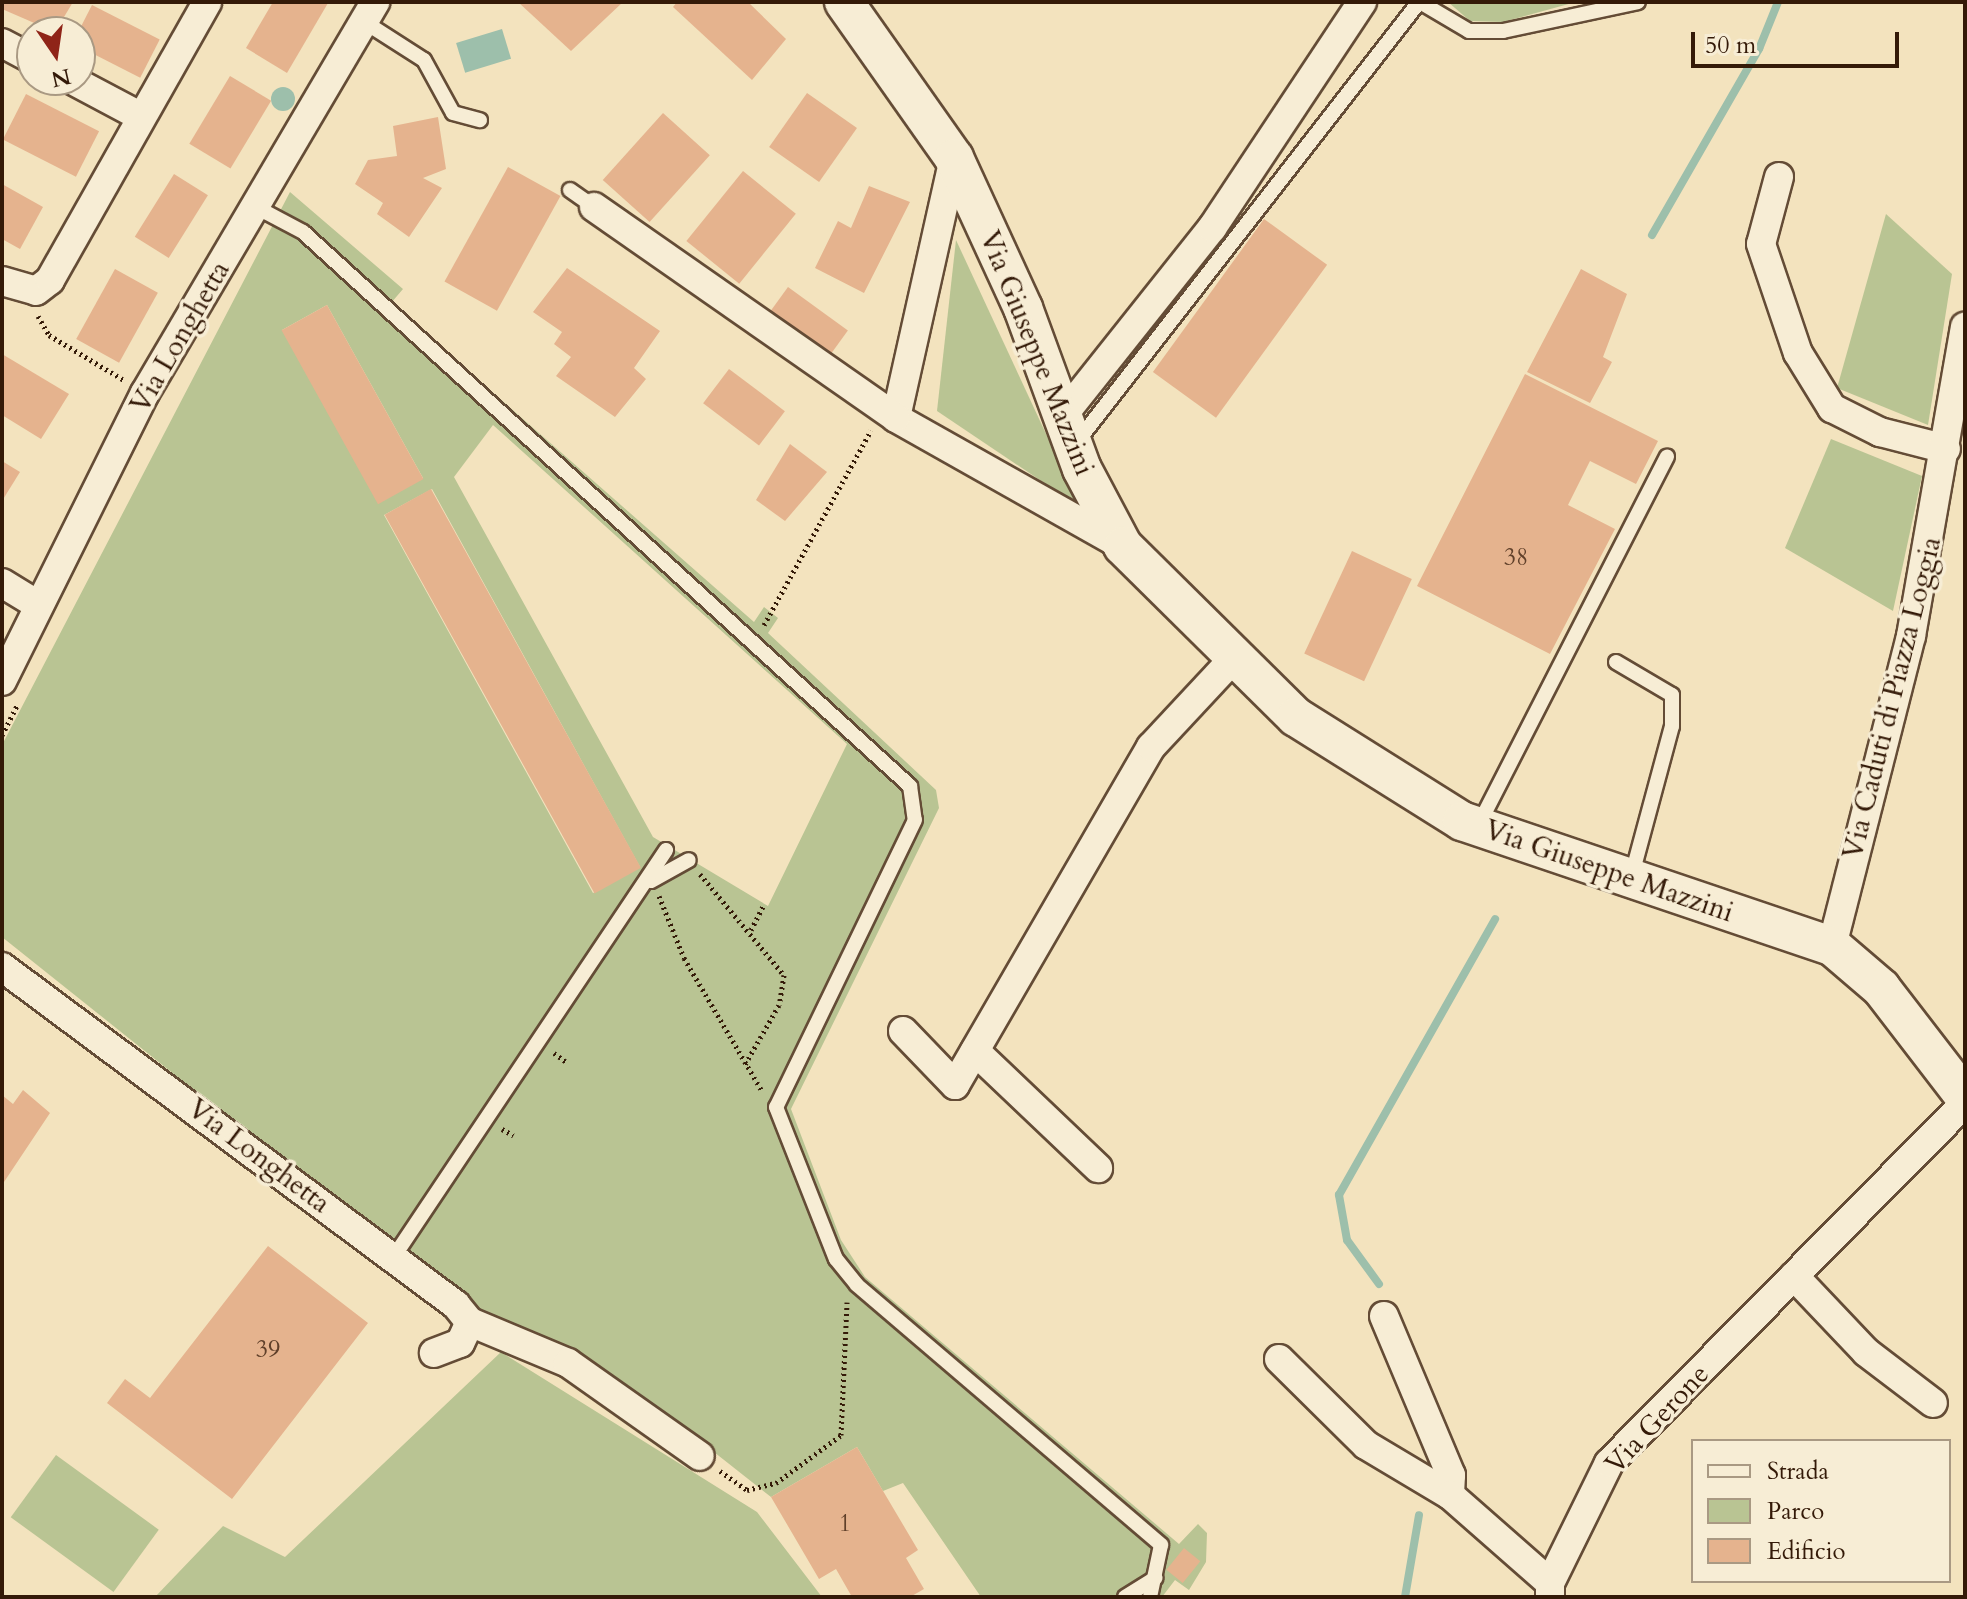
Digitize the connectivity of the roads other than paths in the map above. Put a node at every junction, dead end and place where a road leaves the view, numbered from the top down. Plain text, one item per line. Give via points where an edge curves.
1 (207, 2) edge
2 (844, 2) edge
3 (1362, 2) edge
4 (1419, 2) edge
5 (1638, 2) edge
6 (369, 12) edge
7 (96, 93) edge
8 (140, 116) junction
9 (480, 120) dead end
10 (954, 158) junction
11 (1779, 177) dead end
12 (570, 190) dead end
13 (256, 207) junction
14 (594, 207) joint
15 (2, 281) edge
16 (1965, 327) edge
17 (1960, 388) edge
18 (889, 413) junction
19 (1069, 430) junction
20 (1946, 449) junction
21 (1667, 456) dead end
22 (1123, 546) junction
23 (2, 583) edge
24 (38, 605) junction
25 (1235, 657) junction
26 (1616, 662) dead end
27 (2, 681) edge
28 (1478, 827) junction
29 (651, 881) junction
30 (1629, 882) junction
31 (1832, 946) junction
32 (2, 967) edge
33 (903, 1031) dead end
34 (975, 1051) junction
35 (1965, 1097) edge
36 (1965, 1103) edge
37 (1098, 1168) dead end
38 (393, 1258) junction
39 (1794, 1276) junction
40 (1384, 1316) dead end
41 (470, 1322) junction
42 (434, 1353) dead end
43 (1279, 1359) dead end
44 (1933, 1403) dead end
45 (700, 1456) road end
46 (1450, 1495) junction
47 (1156, 1578) junction
48 (1550, 1590) edge
49 (1125, 1597) edge
50 (1150, 1597) edge

1 - 8 street
2 - 10 street, Via Giuseppe Mazzini
3 - 19 street
4 - 5 lane via 1469,31 1503,31
4 - 19 lane
6 - 9 lane via 424,60 453,113
6 - 13 street, Via Longhetta
7 - 8 street
8 - 15 street via 50,280 36,291
10 - 18 street, Via Giuseppe Mazzini
10 - 19 street, Via Giuseppe Mazzini
11 - 20 street via 1761,244 1768,280 1811,375 1832,408 1880,432
12 - 14 lane
13 - 24 street, Via Longhetta via 145,393
13 - 47 lane via 303,232 509,429 910,786 915,820 776,1107 836,1259 857,1285 1161,1545
14 - 18 street, Via Giuseppe Mazzini
16 - 17 street, Via Caduti di Piazza Loggia
17 - 20 street, Via Caduti di Piazza Loggia
18 - 22 street, Via Giuseppe Mazzini
19 - 22 street, Via Giuseppe Mazzini
20 - 31 street, Via Caduti di Piazza Loggia via 1911,636
21 - 28 lane via 1536,698
22 - 25 street, Via Giuseppe Mazzini
23 - 24 street
24 - 27 street, Via Longhetta
25 - 28 street, Via Giuseppe Mazzini via 1296,717
25 - 34 street via 1151,747
26 - 30 lane via 1672,695 1672,726
28 - 30 street, Via Giuseppe Mazzini
29 - 29 lane via 680,858
29 - 38 lane
30 - 31 street, Via Giuseppe Mazzini
31 - 35 street, Via Giuseppe Mazzini via 1881,988
32 - 38 street, Via Longhetta
33 - 34 street via 955,1085
34 - 37 street
36 - 39 street, Via Gerone
38 - 41 street, Via Longhetta
39 - 44 street via 1866,1352
39 - 48 street, Via Gerone via 1609,1463
40 - 46 street via 1451,1475
41 - 42 street via 460,1343
41 - 45 street, Via Longhetta via 568,1363
43 - 46 street, Via Gerone via 1366,1445
46 - 48 street, Via Gerone
47 - 49 lane
47 - 50 lane

